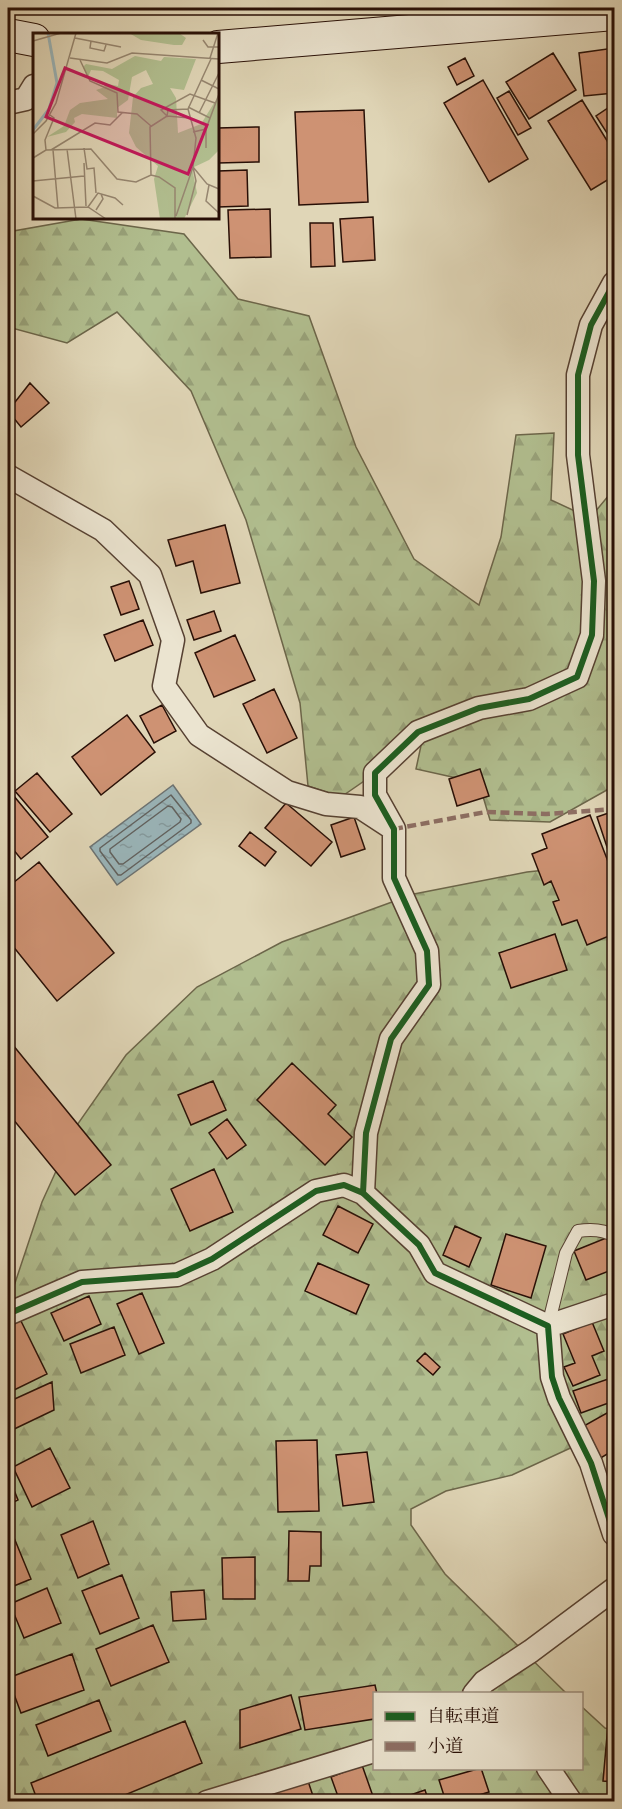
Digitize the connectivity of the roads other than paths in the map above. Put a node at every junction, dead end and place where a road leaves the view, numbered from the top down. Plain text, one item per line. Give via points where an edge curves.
1 (615, 14) edge
2 (8, 35) edge
3 (33, 40) edge
4 (219, 47) edge
5 (33, 88) edge
6 (8, 103) edge
7 (615, 283) edge
8 (8, 476) edge
9 (394, 829) junction
10 (363, 1193) junction
11 (615, 1236) edge
12 (615, 1304) edge
13 (8, 1314) edge
14 (548, 1326) junction
15 (615, 1534) edge
16 (615, 1589) edge
17 (483, 1690) edge
18 (373, 1752) edge
19 (549, 1770) edge
20 (207, 1802) edge
21 (571, 1802) edge

1 - 4 street
2 - 3 street
5 - 6 street via 26,99
7 - 9 street via 591,325 578,375 578,455 594,581 592,635 576,677 529,699 479,708 418,732 375,773 375,795
8 - 9 street via 103,530 150,575 173,640 164,686 199,735 287,792 326,804 360,807
9 - 10 street via 394,878 427,951 429,985 391,1039 366,1133
10 - 13 street via 344,1185 316,1191 212,1259 177,1275 81,1282
10 - 14 street via 419,1245 435,1273
11 - 14 lane via 592,1228 578,1231 566,1252
12 - 14 street
14 - 15 street via 552,1377 591,1463
16 - 17 street
18 - 20 street
19 - 21 street

